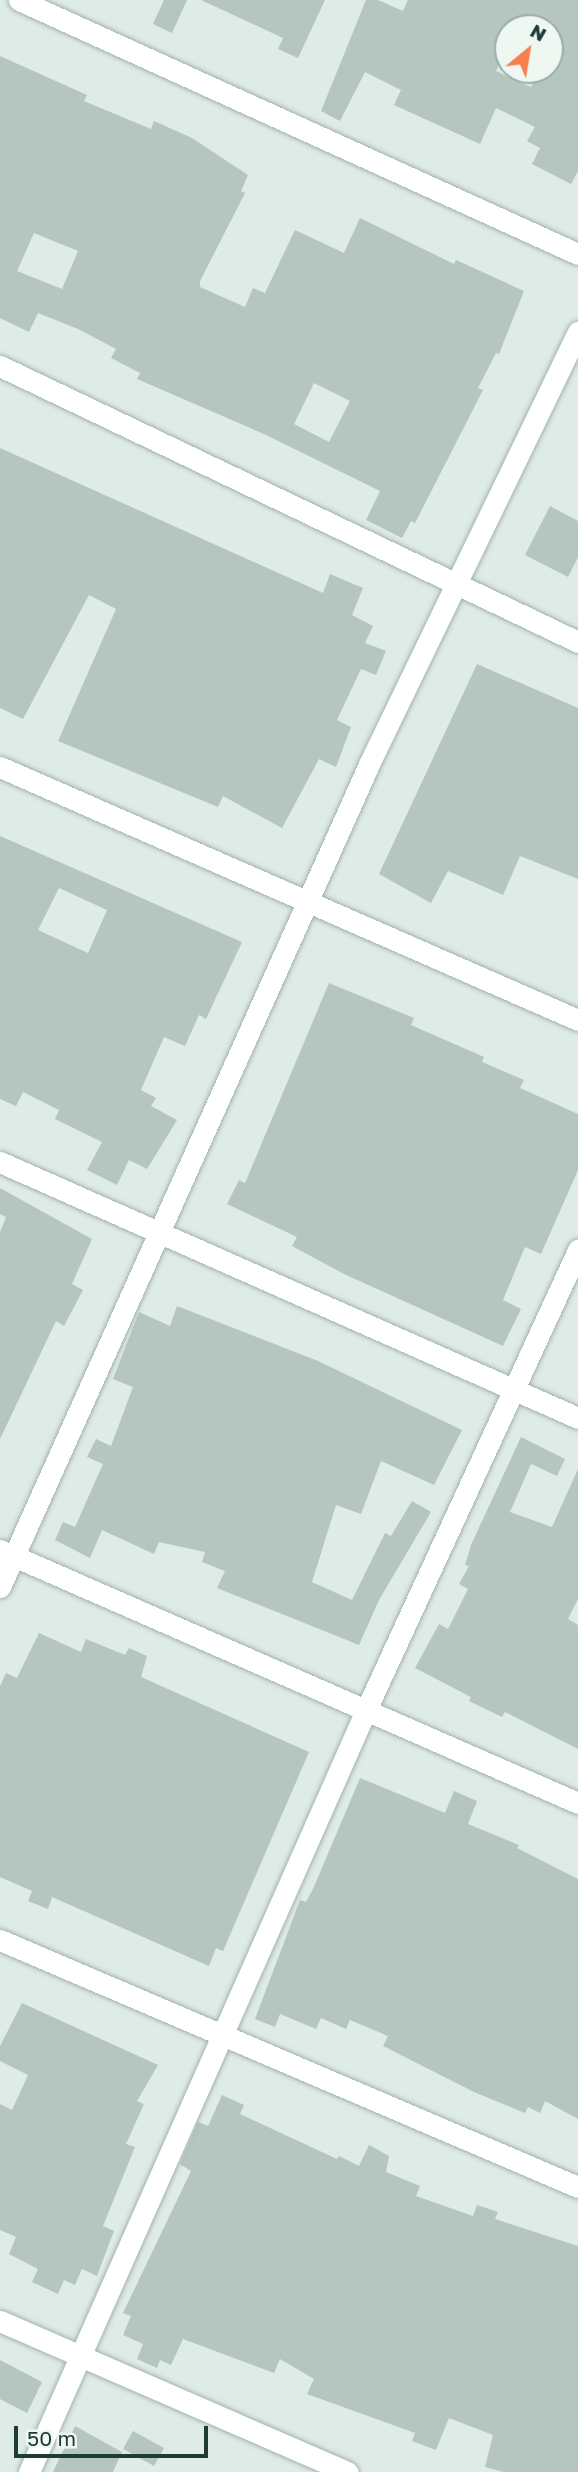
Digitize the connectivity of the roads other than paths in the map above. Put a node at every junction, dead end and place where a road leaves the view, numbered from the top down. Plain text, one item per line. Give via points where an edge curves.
1 (19, 0) edge
2 (578, 254) edge
3 (578, 332) edge
4 (0, 366) edge
5 (453, 585) junction
6 (578, 642) edge
7 (0, 767) edge
8 (306, 905) junction
9 (578, 1020) edge
10 (0, 1162) edge
11 (160, 1233) junction
12 (578, 1250) edge
13 (514, 1391) junction
14 (578, 1418) edge
15 (7, 1553) edge
16 (0, 1587) edge
17 (366, 1710) junction
18 (578, 1802) edge
19 (0, 1940) edge
20 (223, 2034) junction
21 (578, 2187) edge
22 (0, 2321) edge
23 (81, 2357) junction
24 (29, 2472) edge
25 (348, 2472) edge

1 - 2 street
3 - 5 street
4 - 5 street
5 - 6 street
5 - 8 street
7 - 8 street
8 - 9 street
8 - 11 street
10 - 11 street
11 - 13 street
11 - 15 street
12 - 13 street
13 - 14 street
13 - 17 street
15 - 16 street
15 - 17 street
17 - 18 street
17 - 20 street
19 - 20 street
20 - 21 street
20 - 23 street
22 - 23 street
23 - 24 street
23 - 25 street

